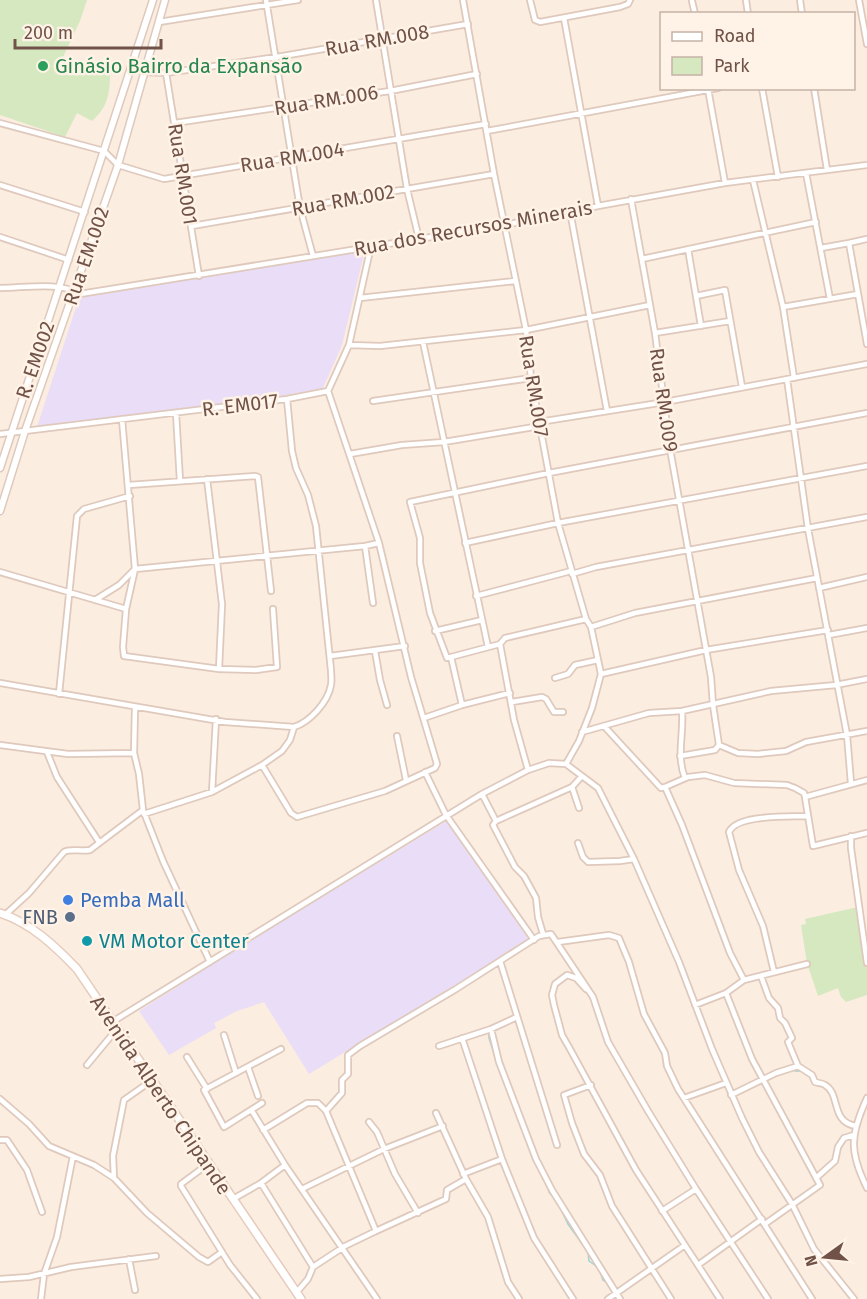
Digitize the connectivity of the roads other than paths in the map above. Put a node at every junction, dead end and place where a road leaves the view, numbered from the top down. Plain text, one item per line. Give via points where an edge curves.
1 (153, 0) edge
2 (165, 0) edge
3 (298, 0) edge
4 (376, 0) edge
5 (463, 0) edge
6 (530, 0) edge
7 (630, 0) edge
8 (859, 0) edge
9 (266, 2) edge
10 (564, 18) junction
11 (159, 22) junction
12 (468, 24) junction
13 (382, 40) junction
14 (867, 44) edge
15 (277, 57) junction
16 (144, 72) junction
17 (166, 73) junction
18 (477, 74) junction
19 (702, 90) edge
20 (708, 90) edge
21 (762, 90) edge
22 (814, 90) edge
23 (390, 91) junction
24 (284, 106) junction
25 (580, 112) junction
26 (0, 123) edge
27 (175, 123) junction
28 (486, 124) junction
29 (487, 131) junction
30 (398, 140) junction
31 (104, 151) junction
32 (291, 157) junction
33 (118, 165) junction
34 (867, 165) edge
35 (827, 170) junction
36 (807, 173) junction
37 (494, 174) junction
38 (184, 175) junction
39 (778, 177) junction
40 (753, 180) junction
41 (724, 183) junction
42 (0, 185) edge
43 (406, 189) junction
44 (631, 199) junction
45 (598, 206) junction
46 (300, 208) junction
47 (570, 211) junction
48 (85, 212) junction
49 (816, 222) junction
50 (505, 225) junction
51 (192, 226) junction
52 (766, 233) junction
53 (0, 237) edge
54 (419, 239) junction
55 (867, 239) edge
56 (849, 243) junction
57 (371, 246) junction
58 (821, 248) junction
59 (688, 249) junction
60 (313, 256) junction
61 (642, 259) junction
62 (69, 260) junction
63 (199, 276) junction
64 (515, 281) junction
65 (60, 287) junction
66 (0, 288) edge
67 (77, 292) junction
68 (858, 294) junction
69 (696, 296) junction
70 (360, 298) junction
71 (830, 299) junction
72 (650, 305) junction
73 (783, 308) junction
74 (591, 317) junction
75 (730, 321) junction
76 (701, 326) junction
77 (526, 330) junction
78 (655, 333) junction
79 (423, 342) junction
80 (867, 344) edge
81 (349, 345) junction
82 (867, 364) edge
83 (531, 378) junction
84 (794, 378) junction
85 (787, 379) junction
86 (742, 387) junction
87 (328, 391) junction
88 (433, 392) junction
89 (287, 399) junction
90 (373, 401) dead end
91 (665, 402) junction
92 (607, 411) junction
93 (176, 413) junction
94 (867, 413) edge
95 (122, 419) junction
96 (540, 424) junction
97 (795, 427) junction
98 (25, 431) junction
99 (10, 433) junction
100 (0, 434) edge
101 (444, 441) junction
102 (670, 449) junction
103 (350, 454) junction
104 (867, 466) edge
105 (0, 468) edge
106 (549, 473) junction
107 (800, 477) junction
108 (207, 478) junction
109 (180, 481) junction
110 (129, 485) junction
111 (454, 493) junction
112 (130, 496) junction
113 (681, 502) junction
114 (0, 511) edge
115 (867, 518) edge
116 (558, 523) junction
117 (808, 529) junction
118 (379, 543) junction
119 (465, 543) junction
120 (365, 546) junction
121 (319, 550) junction
122 (689, 551) junction
123 (267, 556) junction
124 (217, 562) junction
125 (135, 569) junction
126 (0, 572) edge
127 (572, 572) junction
128 (867, 577) edge
129 (817, 578) junction
130 (819, 588) junction
131 (271, 591) dead end
132 (70, 592) junction
133 (477, 596) junction
134 (95, 600) junction
135 (697, 601) junction
136 (373, 603) dead end
137 (126, 609) junction
138 (273, 609) dead end
139 (586, 619) junction
140 (482, 620) junction
141 (591, 627) junction
142 (867, 628) edge
143 (435, 631) junction
144 (828, 633) junction
145 (500, 644) junction
146 (405, 646) junction
147 (488, 647) junction
148 (706, 650) junction
149 (375, 651) junction
150 (330, 656) junction
151 (451, 657) junction
152 (598, 660) junction
153 (219, 669) junction
154 (601, 674) junction
155 (555, 678) dead end
156 (867, 679) edge
157 (0, 683) edge
158 (836, 685) junction
159 (510, 693) junction
160 (59, 694) junction
161 (512, 702) junction
162 (387, 705) dead end
163 (462, 705) junction
164 (713, 705) junction
165 (135, 708) junction
166 (682, 711) junction
167 (563, 712) dead end
168 (424, 718) junction
169 (216, 719) junction
170 (604, 726) junction
171 (294, 727) junction
172 (867, 731) edge
173 (582, 732) junction
174 (847, 735) junction
175 (397, 736) dead end
176 (0, 745) edge
177 (719, 745) junction
178 (47, 751) junction
179 (134, 753) junction
180 (680, 756) junction
181 (566, 764) junction
182 (262, 765) junction
183 (528, 770) junction
184 (424, 772) junction
185 (582, 776) junction
186 (685, 778) junction
187 (406, 780) junction
188 (867, 780) edge
189 (851, 783) junction
190 (572, 787) junction
191 (665, 787) junction
192 (212, 792) junction
193 (482, 794) junction
194 (805, 797) junction
195 (579, 808) dead end
196 (143, 812) junction
197 (446, 815) junction
198 (807, 816) junction
199 (496, 821) junction
200 (867, 833) edge
201 (851, 836) junction
202 (99, 842) junction
203 (578, 843) dead end
204 (634, 859) junction
205 (3, 914) edge
206 (543, 934) junction
207 (534, 940) junction
208 (558, 942) junction
209 (500, 961) junction
210 (210, 963) junction
211 (867, 963) edge
212 (807, 964) dead end
213 (774, 972) junction
214 (761, 976) junction
215 (744, 980) junction
216 (589, 990) junction
217 (726, 993) junction
218 (694, 1005) junction
219 (517, 1017) junction
220 (111, 1023) junction
221 (491, 1029) junction
222 (116, 1030) junction
223 (224, 1035) dead end
224 (462, 1038) junction
225 (440, 1046) dead end
226 (281, 1049) dead end
227 (187, 1057) dead end
228 (87, 1065) dead end
229 (798, 1066) junction
230 (248, 1067) junction
231 (236, 1073) junction
232 (763, 1079) junction
233 (151, 1081) junction
234 (726, 1083) junction
235 (591, 1085) junction
236 (207, 1089) junction
237 (731, 1095) junction
238 (258, 1096) dead end
239 (684, 1098) junction
240 (867, 1098) edge
241 (0, 1099) edge
242 (262, 1103) dead end
243 (252, 1111) junction
244 (326, 1111) junction
245 (436, 1113) dead end
246 (369, 1122) dead end
247 (443, 1126) junction
248 (856, 1126) junction
249 (263, 1130) junction
250 (854, 1135) junction
251 (0, 1140) edge
252 (557, 1145) dead end
253 (384, 1149) junction
254 (73, 1156) junction
255 (502, 1159) junction
256 (208, 1164) junction
257 (285, 1165) junction
258 (349, 1166) junction
259 (465, 1177) junction
260 (114, 1178) junction
261 (816, 1178) junction
262 (261, 1183) junction
263 (867, 1188) edge
264 (302, 1189) junction
265 (696, 1189) junction
266 (233, 1199) junction
267 (792, 1204) junction
268 (662, 1211) junction
269 (42, 1212) dead end
270 (418, 1213) junction
271 (763, 1222) junction
272 (376, 1231) junction
273 (729, 1241) junction
274 (685, 1245) junction
275 (343, 1248) junction
276 (222, 1252) junction
277 (156, 1256) dead end
278 (129, 1259) junction
279 (698, 1265) junction
280 (313, 1267) junction
281 (651, 1268) junction
282 (44, 1274) junction
283 (1, 1278) edge
284 (135, 1290) dead end
285 (616, 1293) junction
286 (299, 1296) edge
287 (41, 1299) edge
288 (257, 1299) edge
289 (377, 1299) edge
290 (519, 1299) edge
291 (573, 1299) edge
292 (608, 1299) edge
293 (620, 1299) edge
294 (671, 1299) edge
295 (720, 1299) edge
296 (768, 1299) edge
297 (812, 1299) edge
298 (854, 1299) edge

1 - 31 street, Rua EM.002
2 - 11 street, Rua EM.002
3 - 9 street
4 - 13 street
5 - 12 street, Rua RM.007
6 - 10 street via 535,20
7 - 10 street via 620,7
8 - 14 street
9 - 11 street
9 - 15 street
10 - 25 street
11 - 16 street, Rua EM.002
12 - 13 street, Rua RM.008
12 - 18 street, Rua RM.007
13 - 15 street, Rua RM.008
13 - 23 street
15 - 17 street, Rua RM.008
15 - 24 street
16 - 17 street, Rua RM.008
16 - 33 street, Rua EM.002
17 - 27 street, Rua RM.001
18 - 23 street, Rua RM.006
18 - 28 street, Rua RM.007
19 - 25 street
20 - 41 street
21 - 39 street
22 - 35 street
23 - 24 street, Rua RM.006
23 - 30 street
24 - 27 street, Rua RM.006
24 - 32 street
25 - 29 street
25 - 45 street
26 - 31 street
27 - 38 street, Rua RM.001
28 - 29 street, Rua RM.007
28 - 30 street, Rua RM.004
29 - 37 street, Rua RM.007
30 - 32 street, Rua RM.004
30 - 43 street
31 - 33 street, Rua RM.004
31 - 48 street, Rua EM.002
32 - 38 street, Rua RM.004
32 - 46 street
33 - 38 street, Rua RM.004 via 164,179
33 - 67 street, Rua EM.002
34 - 35 street, Rua dos Recursos Minerais
35 - 36 street, Rua dos Recursos Minerais
36 - 39 street, Rua dos Recursos Minerais
36 - 49 street
37 - 43 street, Rua RM.002
37 - 50 street, Rua RM.007
38 - 51 street, Rua RM.001
39 - 40 street, Rua dos Recursos Minerais
40 - 41 street, Rua dos Recursos Minerais
40 - 52 street
41 - 44 street, Rua dos Recursos Minerais
42 - 48 street
43 - 46 street, Rua RM.002
43 - 54 street
44 - 45 street, Rua dos Recursos Minerais
44 - 61 street, Rua RM.009
45 - 47 street, Rua dos Recursos Minerais
46 - 51 street, Rua RM.002
46 - 60 street
47 - 50 street, Rua dos Recursos Minerais
47 - 74 street
48 - 62 street, Rua EM.002
49 - 52 street
49 - 58 street
50 - 54 street, Rua dos Recursos Minerais
50 - 64 street, Rua RM.007
51 - 63 street, Rua RM.001
52 - 59 street
52 - 73 street
53 - 62 street
54 - 57 street, Rua dos Recursos Minerais
55 - 56 street
56 - 58 street
56 - 68 street
57 - 60 street, Rua dos Recursos Minerais
57 - 70 street
58 - 71 street
59 - 61 street
59 - 69 street
60 - 63 street, Rua dos Recursos Minerais
61 - 72 street, Rua RM.009
62 - 65 street, Rua EM.002
63 - 67 street, Rua dos Recursos Minerais
64 - 70 street
64 - 77 street, Rua RM.007
65 - 66 street
65 - 67 street
65 - 99 street, R. EM002
67 - 98 street, Rua EM.002
68 - 71 street
68 - 80 street
69 - 75 street via 725,290
69 - 76 street
70 - 81 street
71 - 73 street
72 - 74 street
72 - 78 street, Rua RM.009
73 - 84 street
74 - 77 street
74 - 92 street
75 - 76 street
75 - 86 street
76 - 78 street
77 - 79 street
77 - 83 street, Rua RM.007
78 - 91 street, Rua RM.009
79 - 81 street
79 - 88 street
81 - 87 street
82 - 84 street
83 - 88 street
83 - 96 street, Rua RM.007
84 - 85 street
85 - 86 street
85 - 97 street
86 - 91 street
87 - 89 street, R. EM017
87 - 103 street
88 - 90 street
88 - 101 street
89 - 93 street, R. EM017
89 - 121 street via 292,451 308,495
91 - 92 street
91 - 102 street, Rua RM.009
92 - 96 street
93 - 95 street, R. EM017
93 - 109 street
94 - 97 street
95 - 98 street, R. EM017
95 - 110 street
96 - 101 street
96 - 106 street, Rua RM.007
97 - 102 street
97 - 107 street
98 - 99 street, R. EM017
98 - 114 street, Rua EM.002
99 - 100 street, R. EM017
99 - 105 street, R. EM002
101 - 103 street
101 - 111 street
102 - 106 street
102 - 113 street, Rua RM.009
103 - 118 street
104 - 107 street
106 - 111 street
106 - 116 street, Rua RM.007
107 - 113 street
107 - 117 street
108 - 109 street
108 - 123 street via 258,477
108 - 124 street
109 - 110 street
110 - 112 street
111 - 119 street
111 - 143 street via 410,502
112 - 125 street
112 - 132 street via 84,509 77,516
113 - 116 street
113 - 122 street, Rua RM.009
115 - 117 street
116 - 119 street
116 - 127 street, Rua RM.007
117 - 122 street
117 - 129 street
118 - 120 street
118 - 146 street
119 - 133 street
120 - 121 street
120 - 136 street
121 - 123 street
121 - 150 street
122 - 127 street
122 - 135 street, Rua RM.009
123 - 124 street
123 - 131 street
124 - 125 street
124 - 153 street via 222,604
125 - 134 street
125 - 137 street
126 - 132 street
127 - 133 street
127 - 139 street, Rua RM.007
128 - 130 street
129 - 130 street
129 - 135 street
130 - 144 street
132 - 134 street
132 - 160 street
133 - 140 street
134 - 137 street
135 - 141 street via 635,613
135 - 148 street, Rua RM.009
137 - 153 street via 124,656
138 - 153 street via 277,667
139 - 141 street, Rua RM.007
139 - 145 street via 505,638
140 - 143 street
140 - 147 street
141 - 152 street, Rua RM.007
142 - 144 street
143 - 151 street via 447,658
144 - 148 street
144 - 158 street
145 - 147 street
145 - 159 street
146 - 149 street
146 - 168 street
147 - 151 street
148 - 154 street
148 - 164 street, Rua RM.009
149 - 150 street
149 - 162 street
150 - 171 street via 331,687 304,723
151 - 163 street
152 - 154 street, Rua RM.007
152 - 155 street via 575,665 568,674
154 - 173 street, Rua RM.007
156 - 158 street
157 - 160 street
158 - 164 street via 771,691
158 - 174 street
159 - 161 street
159 - 163 street
160 - 165 street
161 - 167 street via 542,697 554,712
161 - 183 street
163 - 168 street
164 - 166 street
164 - 177 street, Rua RM.009
165 - 169 street
165 - 179 street
166 - 170 street via 649,712
166 - 180 street
168 - 184 street via 437,764
169 - 171 street
169 - 192 street
170 - 173 street
170 - 191 street via 661,788
171 - 182 street via 282,751
172 - 174 street
173 - 181 street, Rua RM.007
174 - 177 street via 758,754 738,753
174 - 189 street
175 - 187 street
176 - 178 street
177 - 180 street via 715,750
178 - 179 street
178 - 202 street via 57,777
179 - 196 street
180 - 186 street
181 - 183 street via 542,764
181 - 185 street
182 - 187 street via 297,817 362,799
182 - 192 street
183 - 193 street
184 - 187 street
184 - 197 street
185 - 190 street
185 - 204 street via 598,788
186 - 191 street
186 - 194 street via 705,775 734,783 787,785
188 - 189 street
189 - 194 street
190 - 195 street
190 - 199 street
191 - 215 street
192 - 196 street
193 - 197 street
193 - 199 street
194 - 198 street
196 - 202 street
196 - 210 street
197 - 207 street
197 - 210 street
198 - 201 street via 813,846
198 - 213 street via 764,818 737,824 729,832 739,870 763,926
199 - 206 street via 493,825 536,898
200 - 201 street
201 - 211 street
202 - 205 street via 83,852 64,852 28,893
203 - 204 street via 588,862
204 - 218 street
205 - 220 main road, Avenida Alberto Chipande via 61,952 77,969
206 - 207 street
206 - 208 street via 551,934
207 - 209 street
208 - 216 street
208 - 239 street via 609,935 619,938 644,1014
209 - 219 street
209 - 244 street via 348,1054 348,1074 342,1080 342,1093
210 - 220 street
212 - 213 street
213 - 214 street
214 - 215 street
214 - 229 street via 792,1038 788,1042
215 - 217 street
216 - 235 street via 567,975 555,984 552,995 562,1035
216 - 265 street via 608,1042
217 - 218 street
217 - 232 street
218 - 234 street
219 - 221 street
219 - 252 street
220 - 222 main road, Avenida Alberto Chipande
221 - 224 street
221 - 285 street via 499,1062 537,1159
222 - 228 street
222 - 233 main road, Avenida Alberto Chipande
223 - 231 street
224 - 225 street
224 - 255 street
226 - 230 street
227 - 236 street
229 - 232 street
229 - 248 street via 812,1075 815,1082 825,1085 840,1116
230 - 231 street
230 - 238 street
231 - 236 street
232 - 237 street
232 - 261 street
233 - 256 main road, Avenida Alberto Chipande
233 - 260 street via 124,1101 113,1156
234 - 237 street
234 - 239 street
235 - 268 street
235 - 281 street via 564,1095 572,1123 612,1206
236 - 243 street via 204,1090 224,1127
237 - 267 street via 759,1152
239 - 271 street
240 - 248 street
241 - 254 street via 49,1146
242 - 243 street
243 - 249 street
244 - 249 street via 318,1103 307,1103
244 - 258 street
245 - 247 street
246 - 253 street
247 - 253 street
247 - 259 street
248 - 250 street
249 - 257 street
250 - 261 street via 844,1138 835,1161
250 - 263 street via 855,1160
251 - 269 street via 7,1140 27,1170
253 - 258 street
253 - 270 street
254 - 260 street
254 - 282 street via 57,1237
255 - 259 street
255 - 291 street via 534,1238
256 - 266 main road, Avenida Alberto Chipande
256 - 276 street via 182,1186
257 - 262 street
257 - 264 street
258 - 264 street
258 - 272 street
259 - 270 street via 447,1190 446,1199
259 - 290 street via 488,1217 510,1286
260 - 276 street via 147,1213 199,1257 208,1262
261 - 267 street via 820,1185
262 - 266 street
262 - 280 street
264 - 275 street
265 - 268 street
265 - 273 street
266 - 286 main road, Avenida Alberto Chipande
267 - 271 street
267 - 298 street via 814,1249
268 - 274 street
270 - 272 street
271 - 273 street
271 - 297 street
272 - 275 street
273 - 279 street
273 - 296 street
274 - 279 street
274 - 281 street
275 - 280 street
275 - 289 street
276 - 288 street
277 - 278 street
278 - 282 street
278 - 284 street
279 - 295 street
280 - 286 street
281 - 285 street
281 - 294 street
282 - 283 street
282 - 287 street
285 - 292 street
285 - 293 street

